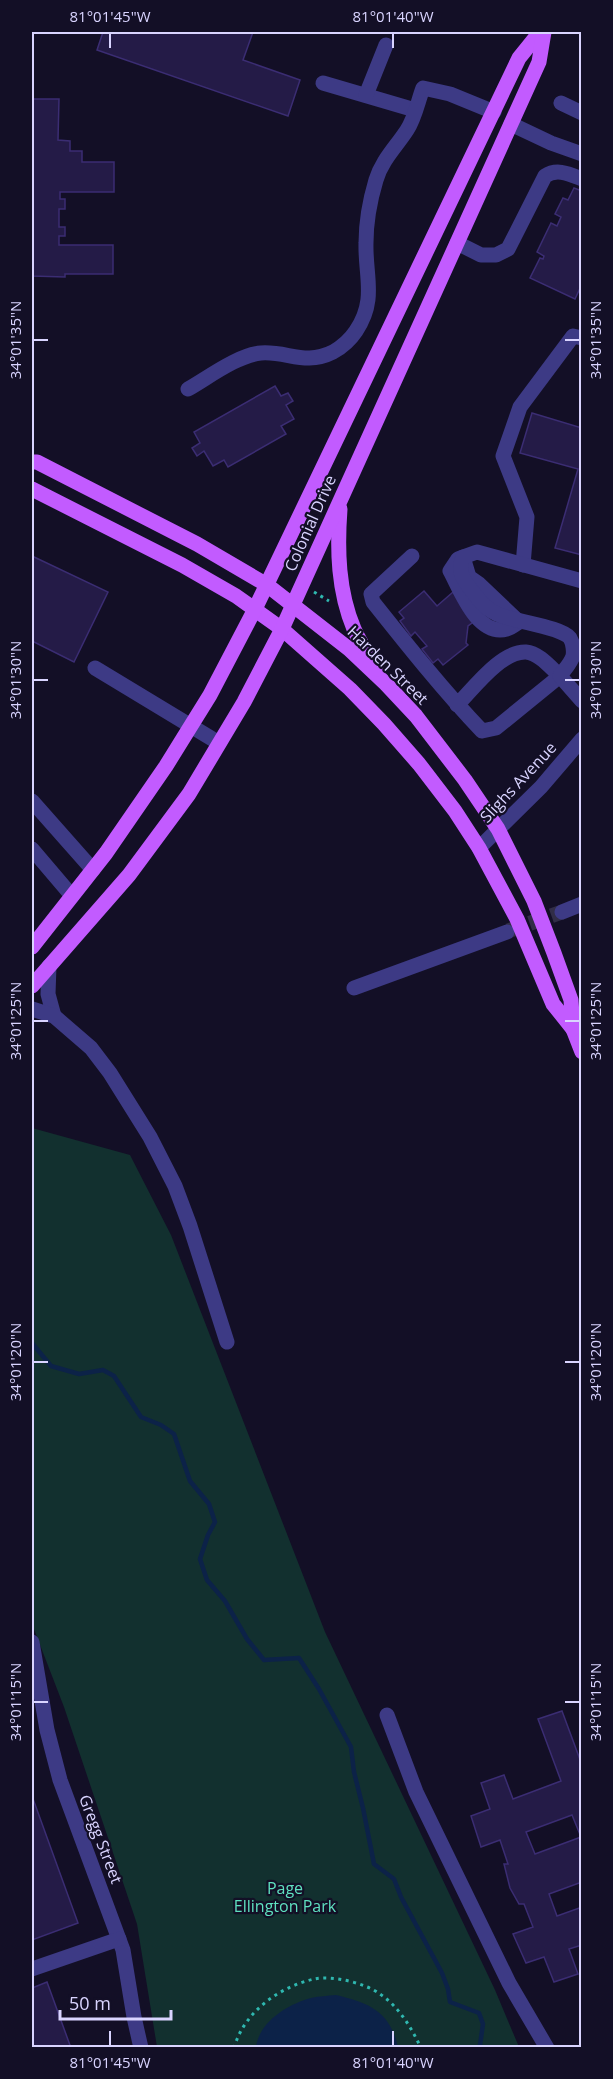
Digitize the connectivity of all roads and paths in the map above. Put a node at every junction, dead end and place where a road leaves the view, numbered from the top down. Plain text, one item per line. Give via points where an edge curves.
1 (542, 32) edge
2 (386, 45) dead end
3 (323, 83) dead end
4 (366, 95) junction
5 (561, 103) dead end
6 (415, 110) junction
7 (494, 112) junction
8 (582, 113) edge
9 (511, 124) junction
10 (582, 154) edge
11 (582, 179) edge
12 (457, 243) junction
13 (582, 338) edge
14 (188, 389) dead end
15 (32, 462) edge
16 (32, 489) edge
17 (341, 499) junction
18 (412, 556) dead end
19 (523, 565) junction
20 (582, 582) edge
21 (267, 585) junction
22 (313, 592) dead end
23 (334, 603) dead end
24 (293, 604) junction
25 (255, 609) junction
26 (282, 629) junction
27 (95, 668) dead end
28 (560, 676) junction
29 (386, 684) junction
30 (582, 702) edge
31 (457, 705) junction
32 (190, 727) junction
33 (582, 739) edge
34 (219, 743) junction
35 (32, 801) edge
36 (498, 829) junction
37 (479, 848) junction
38 (32, 849) edge
39 (93, 870) junction
40 (72, 896) junction
41 (582, 904) edge
42 (562, 912) tunnel mouth
43 (503, 933) tunnel mouth
44 (32, 947) edge
45 (50, 966) junction
46 (32, 986) edge
47 (354, 988) dead end
48 (32, 1009) edge
49 (54, 1016) junction
50 (573, 1029) junction
51 (582, 1052) edge
52 (227, 1342) dead end
53 (32, 1642) edge
54 (387, 1715) dead end
55 (120, 1939) junction
56 (32, 1969) edge
57 (141, 2048) edge
58 (234, 2048) edge
59 (421, 2048) edge
60 (547, 2048) edge

1 - 7 main road, Colonial Drive via 519,58
1 - 9 main road, Colonial Drive via 539,62
2 - 4 street
3 - 4 street
4 - 6 street
5 - 8 street
6 - 7 street via 423,88
6 - 14 street via 408,129 387,156 376,179 366,229 369,300 353,335 335,351 315,359 254,355
7 - 21 main road, Colonial Drive
9 - 10 street
9 - 12 main road, Colonial Drive
11 - 12 street via 557,172 545,176 508,249 496,255 481,255
12 - 17 main road, Colonial Drive
13 - 19 street via 573,336 520,407 503,456 527,517
15 - 21 main road, Harden Street via 197,544
16 - 25 main road, Harden Street via 182,566
17 - 24 main road, Colonial Drive
17 - 29 main road via 338,534 342,596 354,630
18 - 31 street via 371,594 373,602
19 - 20 street
19 - 28 street via 477,552 461,561 460,574 476,598 492,612 570,638 573,655
21 - 24 main road, Harden Street
21 - 25 main road, Colonial Drive
22 - 23 path
24 - 26 main road, Colonial Drive
24 - 29 main road, Harden Street
25 - 26 main road, Harden Street
25 - 32 main road, Colonial Drive
26 - 34 main road, Colonial Drive
26 - 37 main road, Harden Street via 384,724 426,773
27 - 32 street
28 - 30 street
28 - 31 street via 539,657 526,652 505,657
28 - 31 street via 496,728 482,731
29 - 36 main road, Harden Street via 444,751
32 - 34 street
32 - 39 main road, Colonial Drive
33 - 36 street, Slighs Avenue
34 - 45 main road, Colonial Drive via 161,833
35 - 39 street
36 - 37 street, Slighs Avenue
36 - 50 main road, Harden Street via 534,901 554,953 571,1000
37 - 50 main road, Harden Street via 517,919 553,1004
38 - 40 street
39 - 40 main road, Colonial Drive
40 - 44 main road, Colonial Drive
41 - 42 street
43 - 47 street
45 - 46 main road, Colonial Drive
45 - 49 street via 48,994
48 - 49 street
49 - 52 street via 91,1048 150,1137 175,1186
50 - 51 main road, Harden Street
53 - 55 street, Gregg Street via 60,1780
54 - 60 street via 416,1792 509,1983
55 - 56 street
55 - 57 street, Gregg Street
58 - 59 path via 253,2012 280,1993 315,1979 347,1980 379,1993 404,2015

